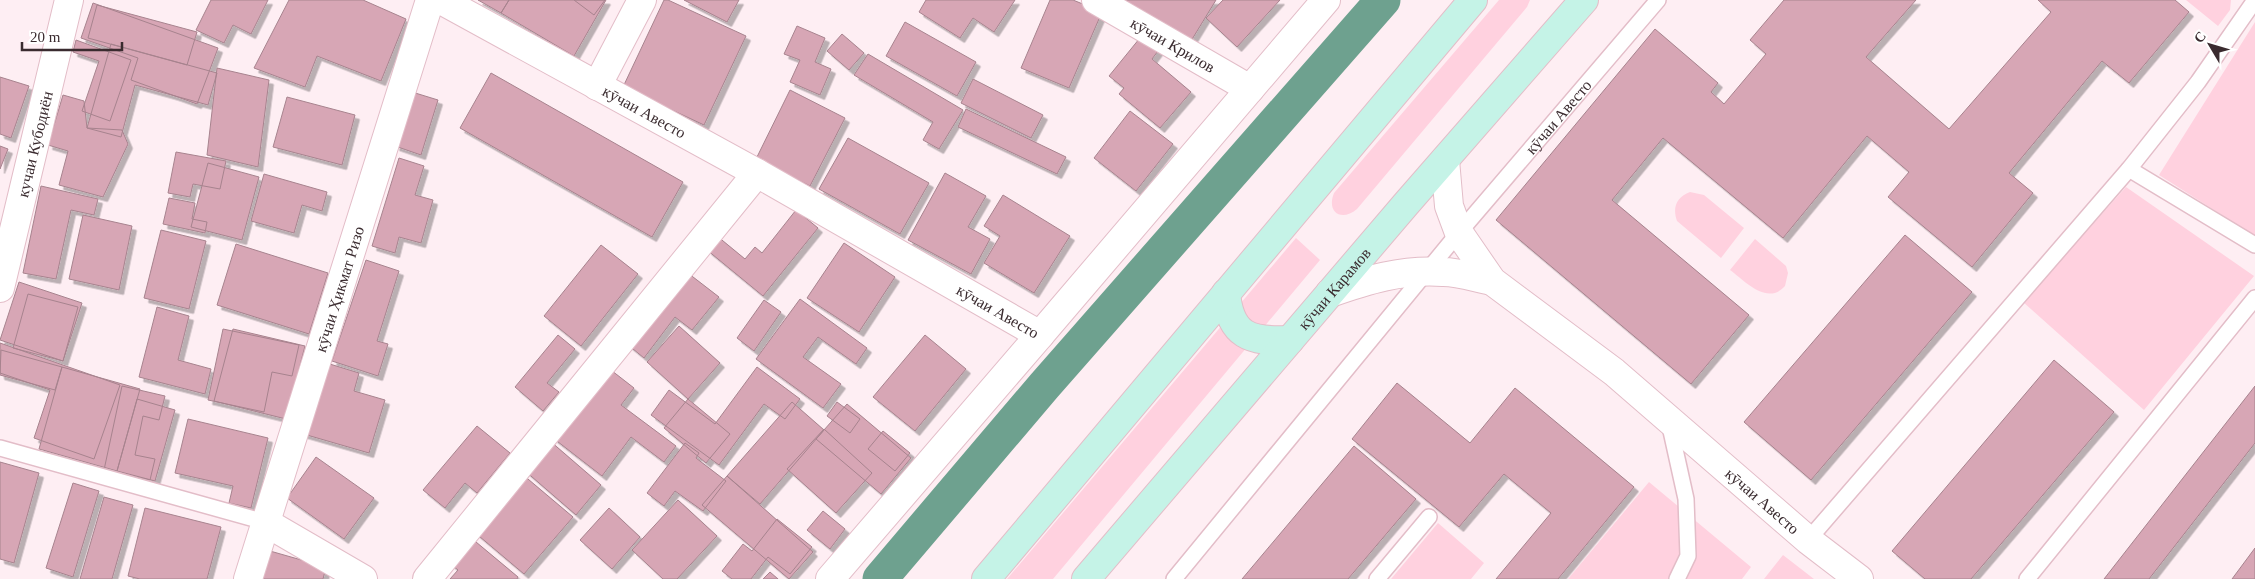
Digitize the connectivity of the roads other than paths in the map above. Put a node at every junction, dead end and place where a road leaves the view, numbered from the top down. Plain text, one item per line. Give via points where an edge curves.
1 (69, 0) edge
2 (430, 0) edge
3 (441, 0) edge
4 (642, 0) edge
5 (1096, 0) edge
6 (1326, 0) edge
7 (1473, 0) edge
8 (1584, 0) edge
9 (1658, 0) edge
10 (2255, 0) edge
11 (597, 86) junction
12 (1250, 89) junction
13 (1444, 160) junction
14 (2129, 169) junction
15 (756, 173) junction
16 (1459, 233) junction
17 (2255, 245) edge
18 (1427, 271) junction
19 (1492, 281) junction
20 (0, 288) edge
21 (1226, 293) junction
22 (1330, 293) junction
23 (2255, 298) edge
24 (1040, 335) junction
25 (1290, 340) junction
26 (1669, 420) junction
27 (0, 448) edge
28 (1429, 517) dead end
29 (265, 522) junction
30 (1808, 540) junction
31 (248, 579) edge
32 (363, 579) edge
33 (428, 579) edge
34 (830, 579) edge
35 (986, 579) edge
36 (1086, 579) edge
37 (1174, 579) edge
38 (1377, 579) edge
39 (1677, 579) edge
40 (1860, 579) edge
41 (2028, 579) edge

1 - 20 street, кучаи Кубодиён
2 - 29 street, кӯчаи Ҳикмат Ризо
3 - 11 street, кӯчаи Авесто
4 - 11 street
5 - 12 street, кӯчаи Крилов
6 - 12 street, кӯчаи Авесто
7 - 21 main road
8 - 13 main road, кӯчаи Карамов
9 - 16 lane, кӯчаи Авесто
10 - 14 lane via 2198,82
11 - 15 street, кӯчаи Авесто
12 - 24 street, кӯчаи Авесто
13 - 16 street, кӯчаи Авесто via 1449,206
13 - 22 main road, кӯчаи Карамов
14 - 17 lane
14 - 30 lane
15 - 24 street, кӯчаи Авесто
15 - 33 street
16 - 18 lane, кӯчаи Авесто
16 - 19 street, кӯчаи Авесто
18 - 19 street, кӯчаи Авесто
18 - 22 street, кӯчаи Авесто via 1370,279
18 - 37 lane, кӯчаи Авесто
19 - 26 street, кӯчаи Авесто via 1614,372
21 - 25 main road via 1228,312 1236,326 1248,336 1264,342
21 - 35 main road
22 - 25 main road, кӯчаи Карамов
23 - 41 lane
24 - 34 street
25 - 36 main road, кӯчаи Карамов
26 - 30 street, кӯчаи Авесто
26 - 39 lane via 1686,499 1688,556
27 - 29 lane
28 - 38 lane
29 - 31 street, кӯчаи Ҳикмат Ризо
29 - 32 street
30 - 40 street, кӯчаи Авесто

